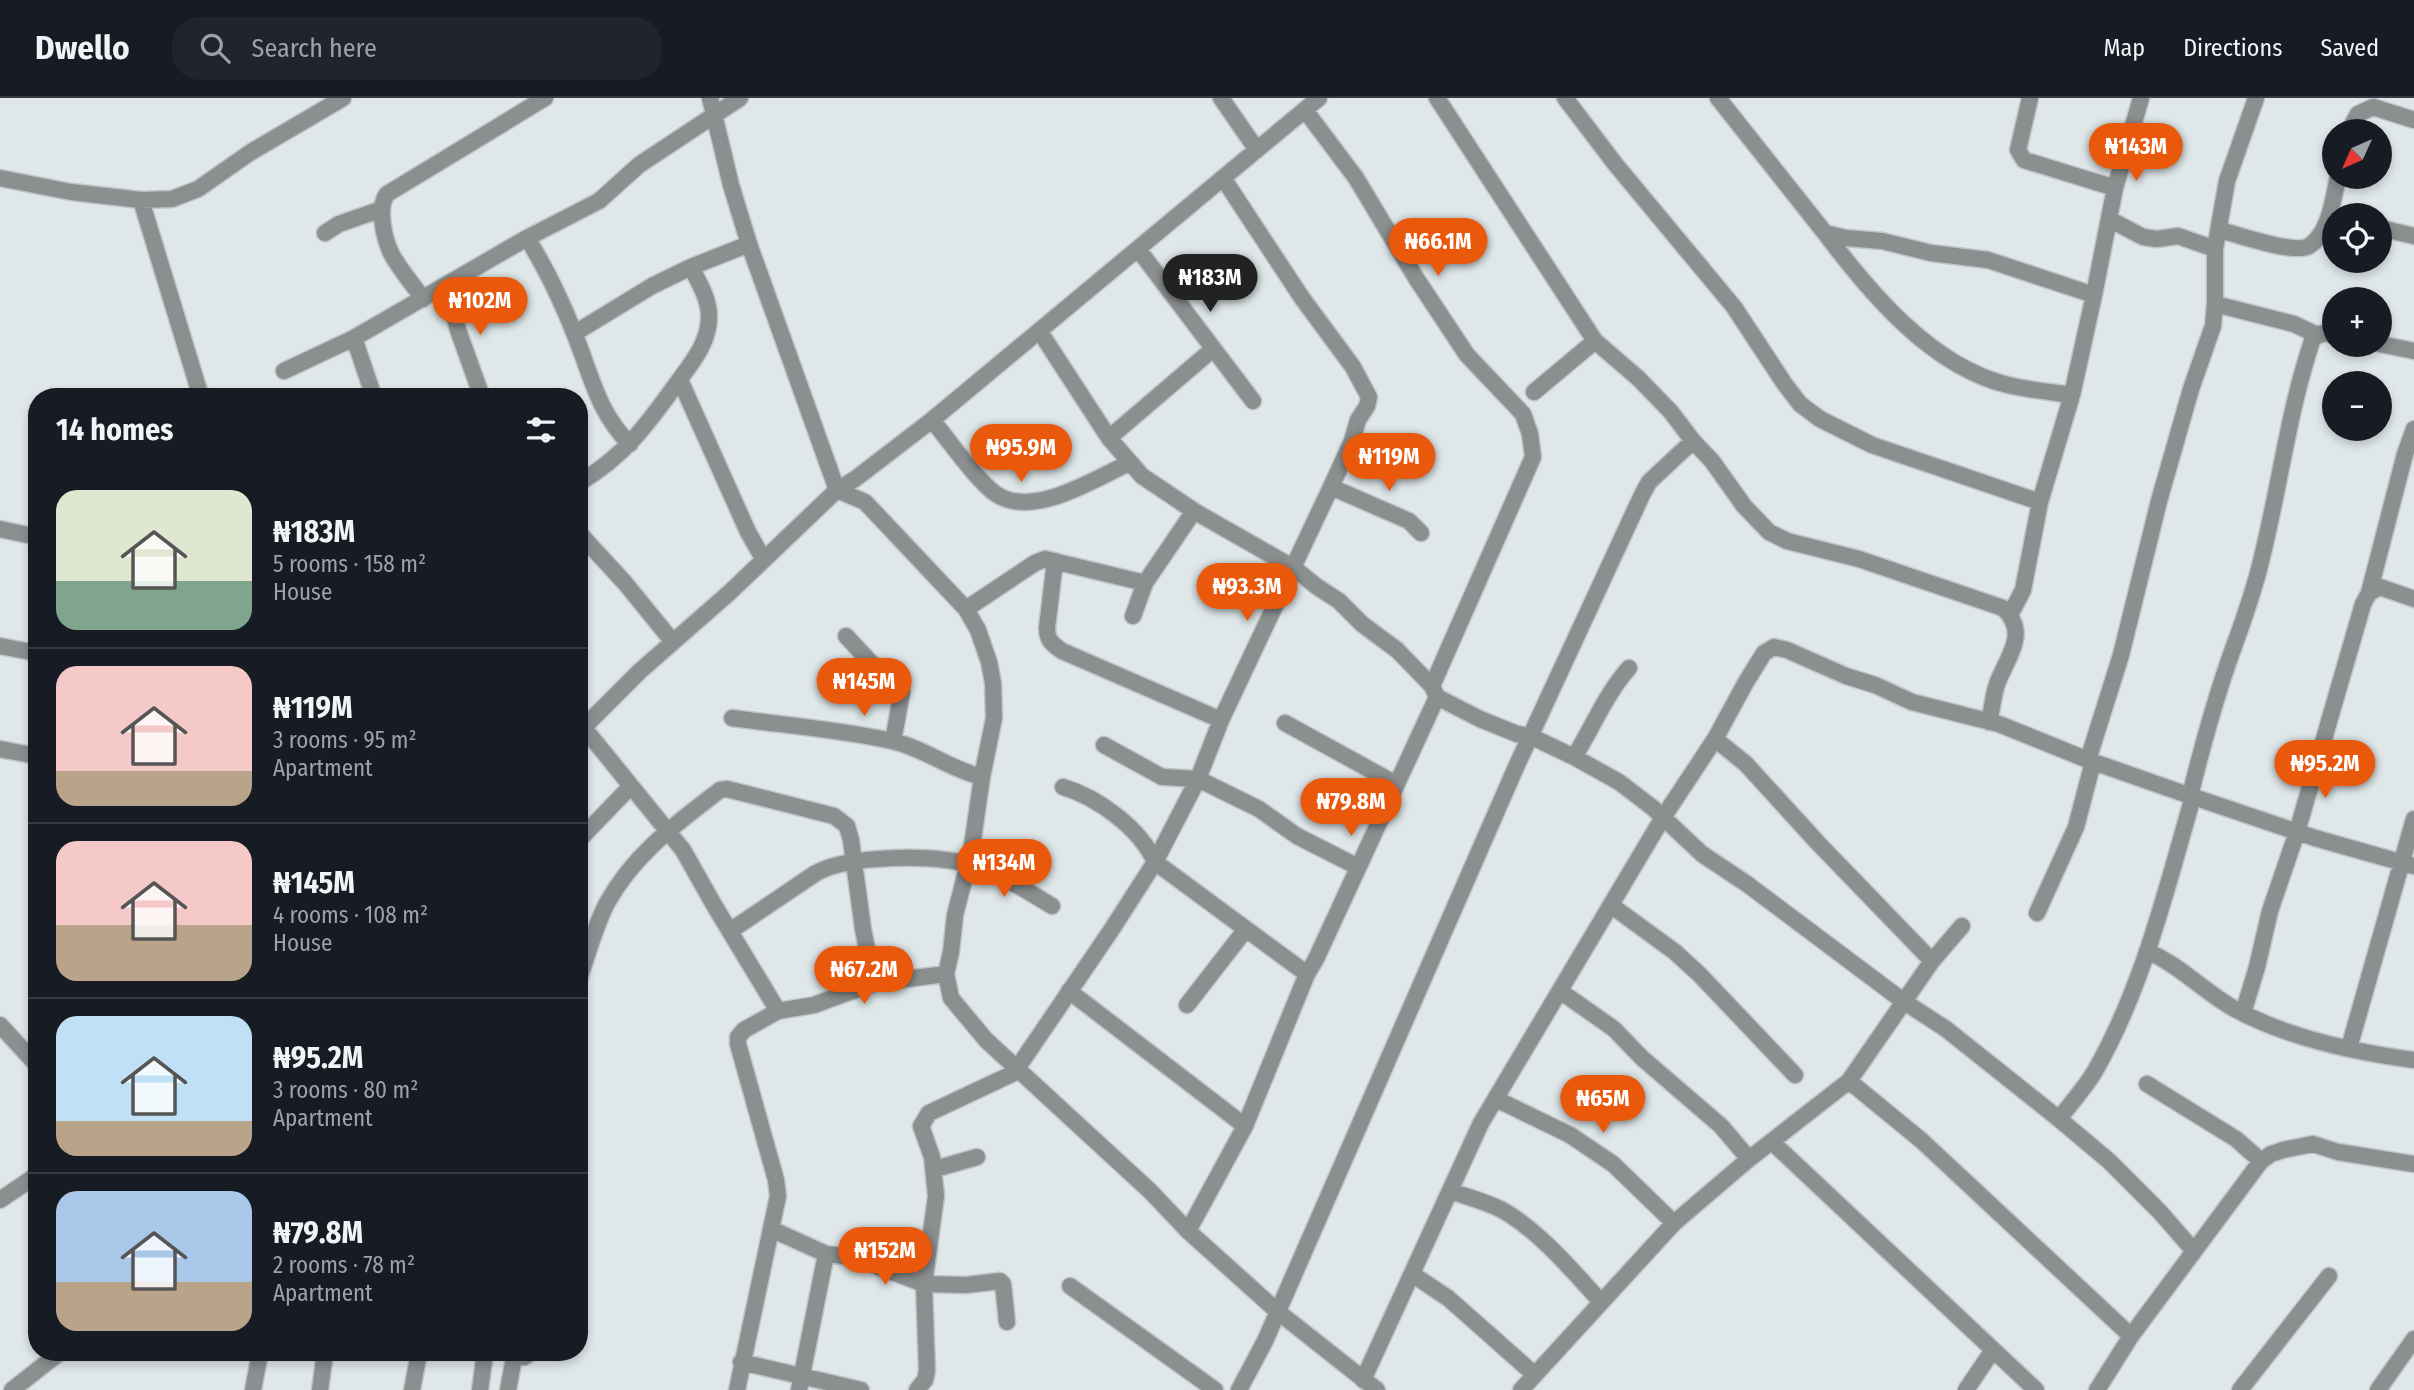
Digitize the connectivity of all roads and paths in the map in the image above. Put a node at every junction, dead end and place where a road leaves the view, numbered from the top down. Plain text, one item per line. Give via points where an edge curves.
1 (343, 98) edge
2 (545, 98) edge
3 (710, 98) edge
4 (740, 98) edge
5 (1221, 98) edge
6 (1320, 98) edge
7 (1437, 98) edge
8 (1564, 98) edge
9 (1718, 98) edge
10 (2030, 98) edge
11 (2141, 98) edge
12 (2256, 98) edge
13 (2370, 102) edge
14 (1305, 110) junction
15 (714, 115) junction
16 (2355, 119) edge
17 (2414, 120) edge
18 (1257, 150) junction
19 (0, 178) edge
20 (1223, 178) junction
21 (2115, 188) junction
22 (141, 200) junction
23 (382, 209) junction
24 (2109, 219) junction
25 (2218, 230) junction
26 (2392, 231) edge
27 (2322, 232) edge
28 (325, 233) dead end
29 (1825, 233) junction
30 (2414, 236) edge
31 (527, 238) junction
32 (749, 244) junction
33 (1138, 249) junction
34 (2215, 249) junction
35 (691, 267) junction
36 (446, 286) junction
37 (2094, 295) junction
38 (424, 299) junction
39 (2215, 304) junction
40 (1040, 332) junction
41 (575, 333) junction
42 (2322, 333) edge
43 (2317, 335) junction
44 (354, 338) junction
45 (1595, 341) junction
46 (2392, 346) edge
47 (1213, 349) junction
48 (2414, 351) edge
49 (284, 372) dead end
50 (680, 380) junction
51 (198, 388) edge
52 (371, 388) edge
53 (479, 388) edge
54 (1534, 391) dead end
55 (2072, 395) junction
56 (1253, 401) dead end
57 (932, 420) junction
58 (2414, 429) edge
59 (1109, 438) junction
60 (1693, 441) junction
61 (630, 444) junction
62 (1129, 463) junction
63 (588, 477) edge
64 (1331, 487) junction
65 (837, 490) junction
66 (2040, 502) junction
67 (1194, 510) junction
68 (0, 529) edge
69 (1421, 533) dead end
70 (28, 535) edge
71 (588, 543) edge
72 (764, 560) junction
73 (1055, 561) junction
74 (1294, 568) junction
75 (1145, 583) junction
76 (2369, 593) junction
77 (2414, 599) edge
78 (966, 609) junction
79 (2010, 615) junction
80 (1133, 616) dead end
81 (846, 636) dead end
82 (673, 642) junction
83 (0, 646) edge
84 (28, 651) edge
85 (1629, 668) dead end
86 (1434, 691) junction
87 (732, 718) dead end
88 (1221, 720) junction
89 (1989, 722) junction
90 (1285, 723) dead end
91 (588, 724) edge
92 (1530, 736) junction
93 (588, 737) edge
94 (1715, 740) junction
95 (893, 741) junction
96 (1104, 744) dead end
97 (0, 749) edge
98 (28, 754) edge
99 (1574, 757) junction
100 (2091, 761) junction
101 (982, 777) junction
102 (1198, 779) junction
103 (1396, 784) junction
104 (630, 787) junction
105 (1063, 787) dead end
106 (2192, 797) junction
107 (1662, 819) junction
108 (2414, 819) edge
109 (668, 830) junction
110 (588, 831) edge
111 (2297, 832) junction
112 (853, 861) junction
113 (1155, 862) junction
114 (968, 864) junction
115 (2408, 865) edge
116 (1358, 867) junction
117 (1052, 906) dead end
118 (1612, 906) junction
119 (2037, 913) dead end
120 (1962, 926) dead end
121 (1246, 929) junction
122 (730, 932) junction
123 (2147, 951) junction
124 (588, 954) edge
125 (1932, 961) junction
126 (946, 974) junction
127 (1307, 974) junction
128 (874, 983) junction
129 (1069, 991) junction
130 (1560, 991) junction
131 (1903, 1001) junction
132 (1187, 1005) dead end
133 (778, 1011) junction
134 (2243, 1013) junction
135 (0, 1025) edge
136 (2349, 1048) junction
137 (28, 1055) edge
138 (2414, 1060) edge
139 (1016, 1069) junction
140 (1795, 1075) dead end
141 (1849, 1081) junction
142 (2147, 1084) dead end
143 (1496, 1099) junction
144 (2059, 1119) junction
145 (1245, 1126) junction
146 (1772, 1142) junction
147 (977, 1157) dead end
148 (1749, 1159) junction
149 (2261, 1161) junction
150 (2414, 1164) edge
151 (935, 1169) junction
152 (28, 1181) edge
153 (1450, 1191) junction
154 (0, 1200) edge
155 (1674, 1223) junction
156 (771, 1229) junction
157 (1188, 1231) junction
158 (2194, 1251) junction
159 (825, 1254) junction
160 (1412, 1275) junction
161 (2329, 1276) dead end
162 (924, 1284) junction
163 (1070, 1286) dead end
164 (1601, 1302) junction
165 (1276, 1311) junction
166 (1007, 1322) dead end
167 (2131, 1336) junction
168 (2414, 1339) edge
169 (1993, 1350) junction
170 (49, 1361) edge
171 (258, 1361) edge
172 (324, 1361) edge
173 (417, 1361) edge
174 (484, 1361) edge
175 (513, 1361) edge
176 (741, 1362) junction
177 (1535, 1375) junction
178 (1363, 1380) junction
179 (802, 1383) edge
180 (12, 1390) edge
181 (253, 1390) edge
182 (320, 1390) edge
183 (412, 1390) edge
184 (480, 1390) edge
185 (508, 1390) edge
186 (737, 1390) edge
187 (862, 1390) edge
188 (917, 1390) edge
189 (1214, 1390) edge
190 (1240, 1390) edge
191 (1377, 1390) edge
192 (1521, 1390) edge
193 (1966, 1390) edge
194 (2036, 1390) edge
195 (2097, 1390) edge
196 (2240, 1390) edge
197 (2378, 1390) edge

1 - 22 street via 188,194
2 - 23 street via 387,194
3 - 15 street
4 - 15 street
5 - 18 street
6 - 14 street
7 - 45 street
8 - 66 street via 1734,307 1800,404 1872,445
9 - 29 street
10 - 21 street via 2018,150 2024,160
11 - 21 street
12 - 25 street via 2227,181
13 - 16 street
13 - 17 street
14 - 18 street
14 - 86 street via 1356,178 1467,355 1523,414 1530,434 1532,457
15 - 31 street via 639,165 598,201
15 - 32 street
18 - 20 street
19 - 22 street
20 - 33 street
20 - 64 street via 1369,397
21 - 24 street
22 - 51 street
23 - 28 street
23 - 38 street via 392,254
24 - 34 street via 2143,237 2178,236
24 - 37 street
25 - 27 street via 2295,249 2308,247
25 - 34 street
26 - 30 street
29 - 37 street via 1988,260
29 - 55 street via 1880,300 1956,364 2007,385
31 - 36 street
31 - 41 street
32 - 35 street
32 - 65 street
33 - 40 street
33 - 47 street
34 - 39 street
35 - 41 street
35 - 50 street via 706,298 709,320 696,358
36 - 38 street
36 - 53 street
37 - 55 street
38 - 44 street
39 - 43 street via 2294,324
39 - 100 street via 2213,326 2188,401
40 - 57 street
40 - 59 street
41 - 61 street via 610,423
42 - 43 street
43 - 106 street via 2301,372 2262,561 2207,727
44 - 49 street
44 - 52 street
45 - 54 street
45 - 60 street via 1671,412
46 - 48 street
47 - 56 street
47 - 59 street
50 - 61 street
50 - 72 street
55 - 66 street
57 - 62 street via 994,493 1006,500 1025,504 1045,500
57 - 65 street
58 - 76 street
59 - 62 street
60 - 79 street via 1769,532 2003,608
60 - 92 street via 1649,482
61 - 63 street
62 - 67 street
64 - 69 street via 1409,521
64 - 74 street
65 - 72 street
65 - 78 street via 865,502
66 - 79 street via 2023,590
67 - 74 street
67 - 75 street
68 - 70 street
71 - 82 street
72 - 82 street
73 - 75 street
73 - 78 street via 1035,563
73 - 88 street via 1047,628 1053,645
74 - 86 street via 1397,650
74 - 88 street
75 - 80 street
76 - 77 street via 2380,587
76 - 111 street via 2362,604
78 - 101 street via 978,630 993,683 994,718
79 - 89 street via 2016,637 1997,685
81 - 95 street via 873,665 891,671 900,684
82 - 91 street
83 - 84 street
85 - 99 street
86 - 92 street via 1480,719
86 - 103 street
87 - 95 street
88 - 102 street
89 - 94 street via 1912,702 1774,647 1746,682
89 - 100 street
90 - 103 street
92 - 99 street
92 - 165 street
93 - 104 street
94 - 107 street
94 - 125 street via 1746,764
95 - 101 street
96 - 102 street via 1162,777
97 - 98 street
99 - 107 street via 1619,782
100 - 106 street
100 - 119 street via 2076,827
101 - 114 street
102 - 113 street
102 - 116 street
103 - 116 street
104 - 109 street
104 - 110 street
105 - 113 street via 1109,810 1141,840
106 - 111 street
106 - 123 street
107 - 118 street
107 - 131 street via 1702,854
108 - 115 street
109 - 112 street via 727,789 841,819 849,833
109 - 122 street
109 - 124 street via 632,866 606,904
111 - 115 street
111 - 134 street
112 - 114 street
112 - 122 street via 816,873
112 - 128 street
113 - 121 street
113 - 129 street
114 - 117 street via 1005,878
114 - 126 street
115 - 136 street
116 - 127 street
118 - 130 street
118 - 140 street via 1700,975
120 - 125 street
121 - 127 street
121 - 132 street
122 - 133 street
123 - 134 street
123 - 144 street via 2094,1073
125 - 131 street
126 - 128 street
126 - 139 street via 951,998
127 - 145 street
128 - 133 street via 814,1005
129 - 139 street
129 - 145 street
130 - 143 street
130 - 148 street via 1614,1029 1721,1126
131 - 141 street
131 - 144 street
133 - 156 street via 738,1037 776,1180 778,1196
134 - 136 street
135 - 137 street
136 - 138 street
139 - 151 street via 923,1119 921,1131
139 - 157 street
141 - 146 street
141 - 167 street via 1922,1141
142 - 149 street via 2236,1139
143 - 153 street
143 - 155 street via 1594,1150 1630,1178
144 - 158 street via 2109,1161
145 - 157 street
146 - 148 street
146 - 169 street
147 - 151 street
148 - 155 street
149 - 150 street via 2283,1150 2313,1144
149 - 158 street
151 - 162 street via 936,1196
152 - 154 street
153 - 160 street
153 - 164 street via 1498,1208 1528,1230
155 - 164 street
156 - 159 street
156 - 176 street
157 - 165 street
158 - 167 street
159 - 162 street via 853,1257
159 - 179 street
160 - 177 street via 1448,1298
160 - 178 street
161 - 196 street
162 - 166 street via 1000,1281
162 - 188 street via 927,1371
163 - 189 street
164 - 177 street
165 - 178 street
165 - 190 street
167 - 195 street
168 - 197 street
169 - 193 street
169 - 194 street
170 - 180 street
171 - 181 street
172 - 182 street
173 - 183 street
174 - 184 street
175 - 185 street
176 - 179 street
176 - 186 street
177 - 192 street
178 - 191 street
179 - 187 street

